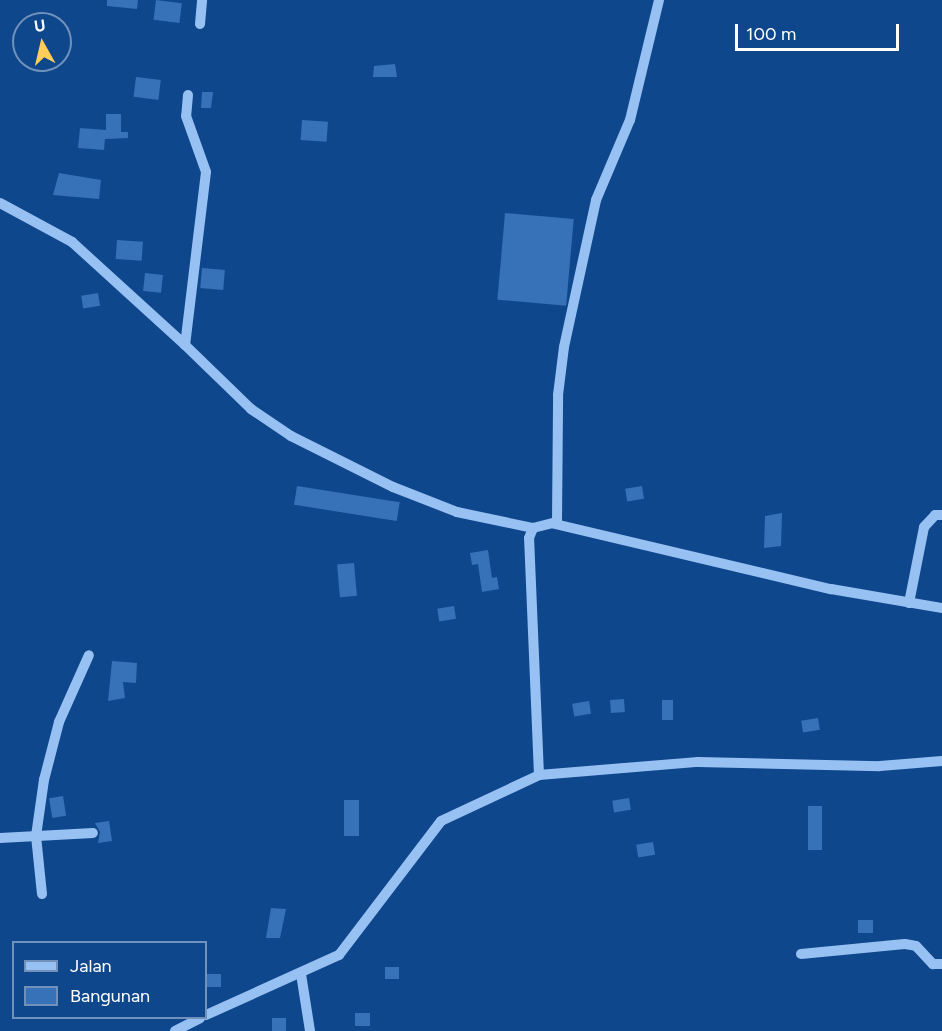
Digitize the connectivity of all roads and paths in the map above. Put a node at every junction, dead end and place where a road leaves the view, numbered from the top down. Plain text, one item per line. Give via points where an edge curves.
1 (202, 0) edge
2 (659, 0) edge
3 (200, 24) dead end
4 (188, 95) dead end
5 (0, 203) edge
6 (185, 345) junction
7 (942, 515) edge
8 (555, 524) junction
9 (533, 528) junction
10 (909, 603) junction
11 (942, 608) edge
12 (89, 655) dead end
13 (942, 761) edge
14 (539, 775) junction
15 (93, 833) dead end
16 (36, 836) junction
17 (0, 838) edge
18 (42, 894) dead end
19 (801, 954) dead end
20 (942, 964) edge
21 (301, 974) junction
22 (207, 1015) edge
23 (196, 1019) edge
24 (175, 1031) edge
25 (310, 1031) edge

1 - 3 street
2 - 8 street via 630,120 596,200 564,347 558,395 560,476
4 - 6 street via 188,126 206,161 206,172
5 - 6 street via 72,242
6 - 9 street via 251,409 291,436 393,487 457,512
7 - 10 street via 930,519 924,527
8 - 9 street
8 - 10 street via 831,589
9 - 14 street via 529,538
10 - 11 street
12 - 16 street via 51,748
13 - 14 street via 880,766 698,762
14 - 21 street via 441,821 347,948
15 - 16 street
16 - 17 street
16 - 18 street
19 - 20 street via 905,944 916,946 933,964
21 - 22 street
21 - 25 street
23 - 24 street

